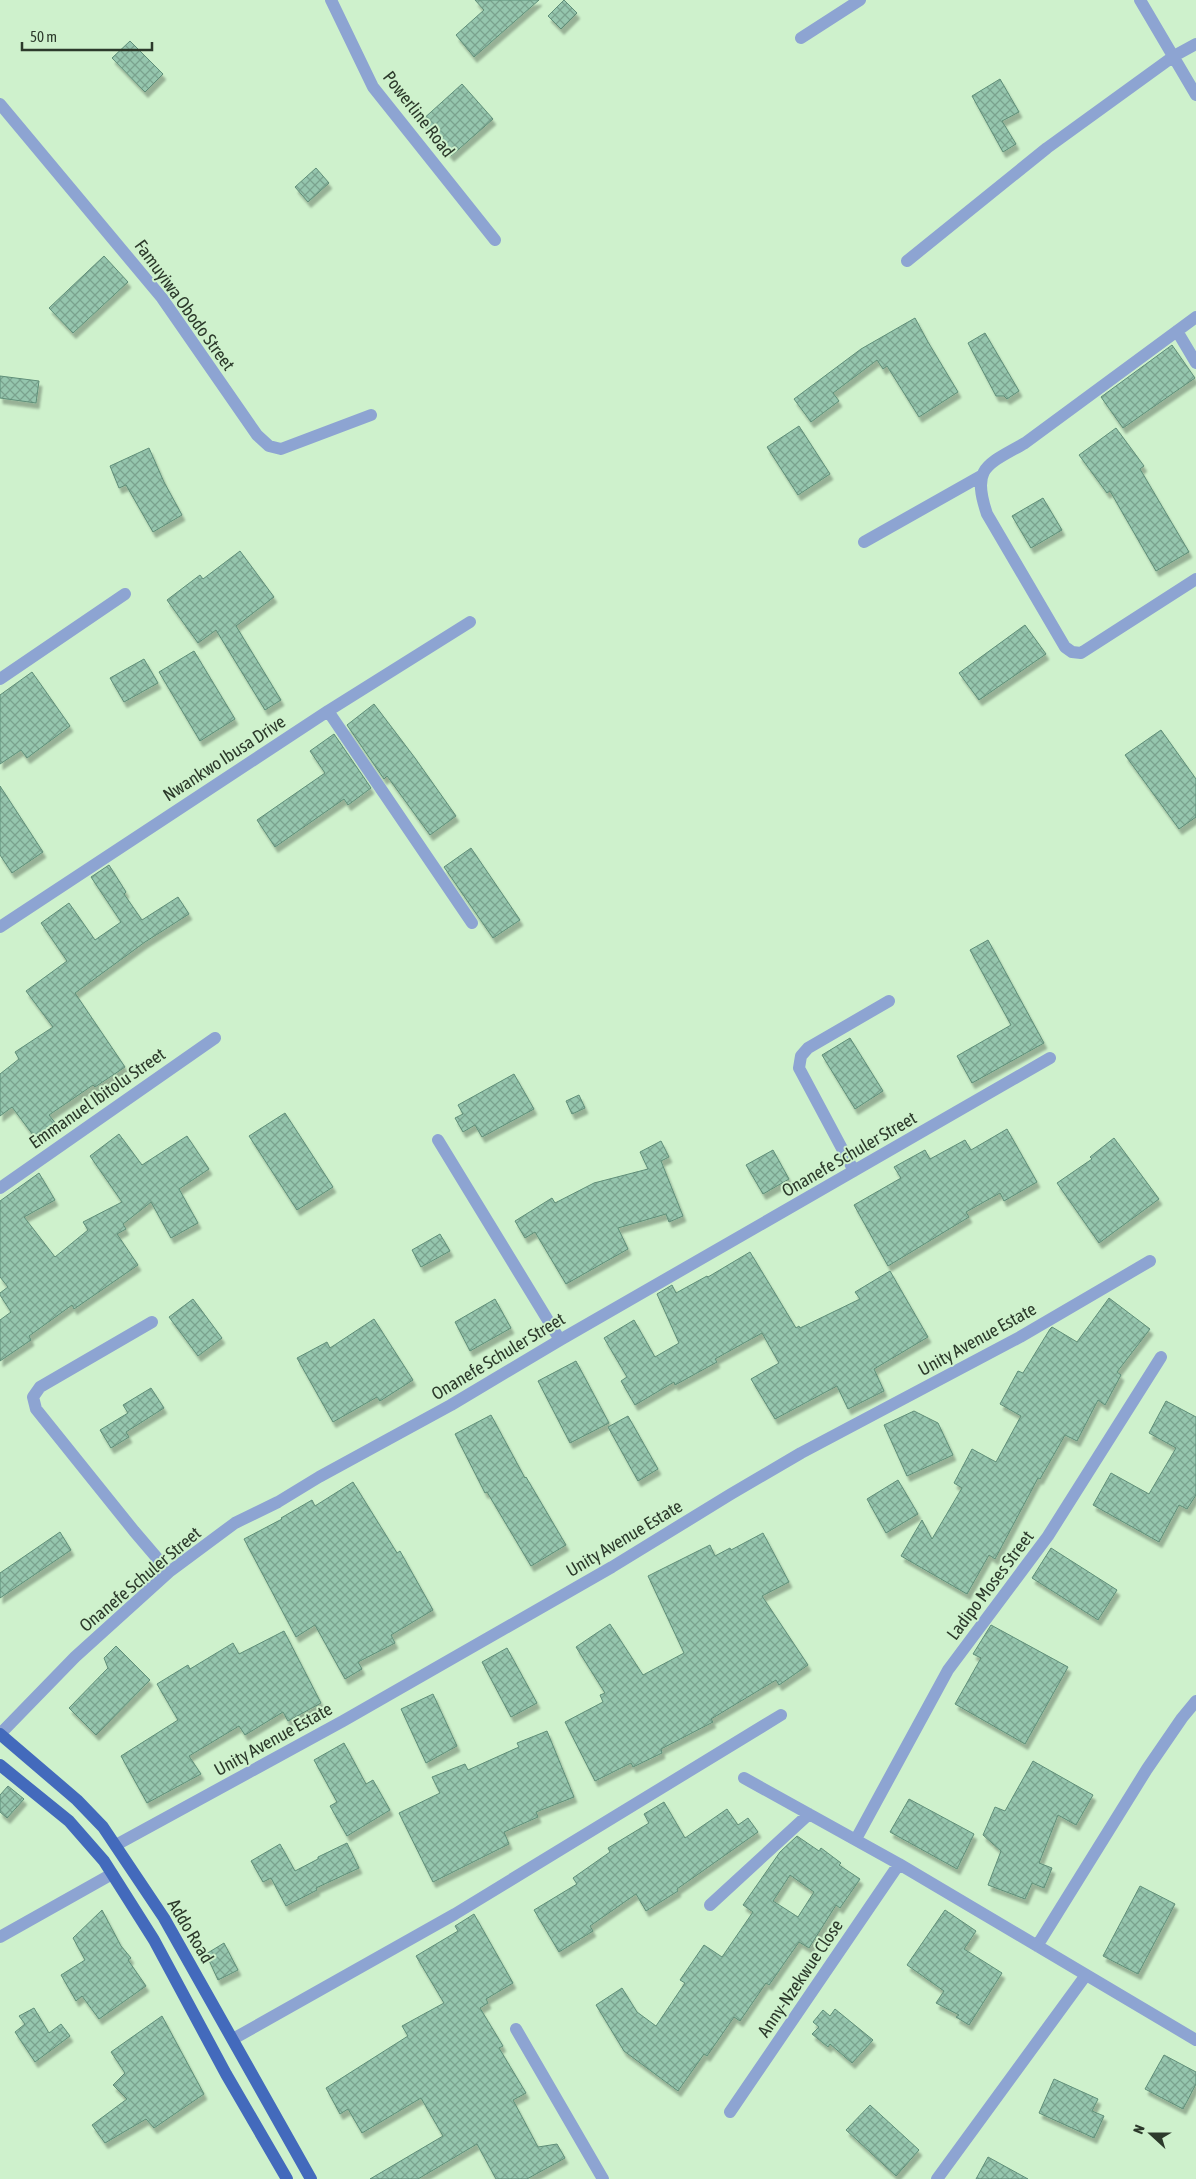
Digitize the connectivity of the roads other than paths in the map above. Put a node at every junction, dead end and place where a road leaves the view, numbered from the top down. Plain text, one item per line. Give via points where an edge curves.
1 (331, 0) edge
2 (860, 0) edge
3 (1140, 0) edge
4 (801, 38) dead end
5 (1196, 44) edge
6 (1174, 56) junction
7 (1196, 95) edge
8 (0, 104) edge
9 (495, 240) dead end
10 (906, 261) dead end
11 (1196, 317) edge
12 (1177, 331) junction
13 (1196, 363) edge
14 (371, 415) dead end
15 (981, 476) junction
16 (864, 542) dead end
17 (1196, 579) edge
18 (125, 594) dead end
19 (470, 622) dead end
20 (0, 679) edge
21 (328, 711) junction
22 (472, 923) dead end
23 (0, 927) edge
24 (889, 1001) dead end
25 (215, 1038) dead end
26 (1050, 1058) dead end
27 (438, 1140) dead end
28 (854, 1171) junction
29 (0, 1188) edge
30 (1150, 1261) dead end
31 (152, 1322) dead end
32 (560, 1340) junction
33 (1161, 1357) dead end
34 (169, 1572) junction
35 (1196, 1701) edge
36 (781, 1714) dead end
37 (0, 1734) edge
38 (0, 1765) edge
39 (744, 1778) dead end
40 (809, 1814) junction
41 (856, 1839) junction
42 (116, 1845) junction
43 (899, 1864) junction
44 (112, 1874) junction
45 (710, 1905) dead end
46 (0, 1937) edge
47 (1037, 1946) junction
48 (1086, 1975) junction
49 (516, 2029) dead end
50 (233, 2039) junction
51 (1196, 2040) edge
52 (246, 2062) junction
53 (226, 2074) junction
54 (730, 2112) dead end
55 (284, 2178) edge
56 (311, 2179) edge
57 (603, 2179) edge
58 (937, 2179) edge

1 - 9 street, Powerline Road via 372,88
2 - 4 street
3 - 6 street
5 - 6 street
6 - 7 street
6 - 10 street via 1047,148
8 - 14 street, Famuyiwa Obodo Street via 162,298 257,435 269,446 281,449
11 - 12 street
12 - 13 street
12 - 15 street via 1025,443 994,460
15 - 16 street
15 - 17 street via 980,493 987,514 1065,647 1072,652 1081,653
18 - 20 street
19 - 21 street, Nwankwo Ibusa Drive
21 - 22 street
21 - 23 street, Nwankwo Ibusa Drive
24 - 28 street via 808,1048 801,1056 799,1068
25 - 29 street, Emmanuel Ibitolu Street
26 - 28 street, Onanefe Schuler Street
27 - 32 street
28 - 32 street, Onanefe Schuler Street
30 - 42 street, Unity Avenue Estate via 1020,1336 801,1453 612,1567 343,1721
31 - 34 street via 40,1387 33,1397 36,1409
32 - 34 street, Onanefe Schuler Street via 451,1405 235,1523
33 - 41 street, Ladipo Moses Street via 1048,1536 948,1670
34 - 37 street, Onanefe Schuler Street via 74,1657
35 - 47 street via 1147,1769
36 - 50 street via 455,1914
37 - 42 main road, Addo Road via 77,1800
38 - 44 main road, Addo Road via 69,1821
39 - 40 street
40 - 41 street
40 - 45 street
41 - 43 street
42 - 50 main road, Addo Road via 164,1918
43 - 47 street
43 - 54 street, Anny-Nzekwue Close
44 - 46 street
44 - 53 main road, Addo Road via 154,1940
47 - 48 street
48 - 51 street
48 - 58 street
49 - 57 street
50 - 52 main road, Addo Road
52 - 53 main road
52 - 56 main road, Addo Road
53 - 55 main road, Addo Road

